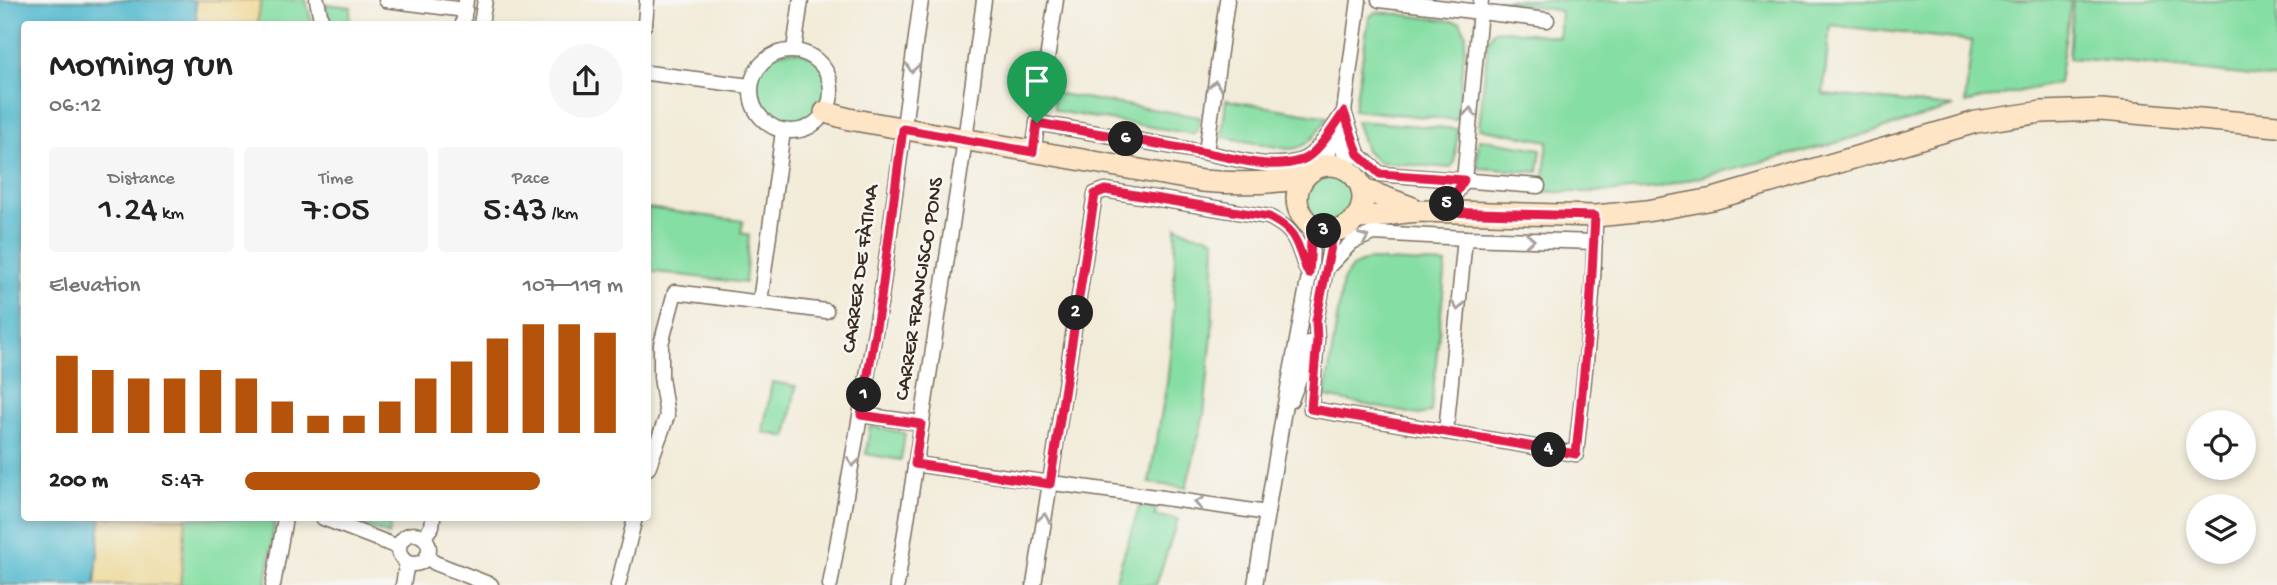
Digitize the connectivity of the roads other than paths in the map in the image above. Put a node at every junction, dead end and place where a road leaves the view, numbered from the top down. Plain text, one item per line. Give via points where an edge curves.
1 (317, 0) edge
2 (386, 0) edge
3 (485, 0) edge
4 (647, 0) edge
5 (801, 0) edge
6 (921, 0) edge
7 (984, 0) edge
8 (1056, 0) edge
9 (1227, 0) edge
10 (1359, 0) edge
11 (1379, 0) edge
12 (1480, 7) edge
13 (465, 11) edge
14 (1548, 20) dead end
15 (321, 21) edge
16 (482, 21) edge
17 (645, 21) edge
18 (794, 50) junction
19 (651, 73) edge
20 (750, 86) junction
21 (1344, 112) junction
22 (825, 113) junction
23 (1037, 123) junction
24 (2277, 126) edge
25 (903, 129) junction
26 (783, 131) junction
27 (965, 140) junction
28 (1033, 152) junction
29 (1206, 152) junction
30 (1312, 172) junction
31 (1464, 180) junction
32 (1358, 182) junction
33 (1233, 184) junction
34 (1538, 186) dead end
35 (1298, 207) junction
36 (1431, 212) junction
37 (1595, 216) junction
38 (1357, 218) junction
39 (1312, 226) junction
40 (1334, 231) junction
41 (1465, 238) junction
42 (1595, 242) junction
43 (1326, 269) junction
44 (1309, 274) junction
45 (760, 302) junction
46 (826, 311) dead end
47 (1316, 321) junction
48 (1284, 410) junction
49 (861, 415) junction
50 (921, 424) junction
51 (1446, 432) junction
52 (651, 460) edge
53 (915, 464) junction
54 (1050, 484) junction
55 (1267, 513) junction
56 (284, 521) edge
57 (333, 521) edge
58 (408, 521) edge
59 (433, 521) edge
60 (634, 521) edge
61 (424, 537) junction
62 (401, 542) junction
63 (427, 557) junction
64 (407, 563) junction
65 (902, 584) edge
66 (273, 585) edge
67 (403, 585) edge
68 (491, 585) edge
69 (618, 585) edge
70 (830, 585) edge
71 (1034, 585) edge
72 (1255, 585) edge

1 - 15 street
2 - 13 street
3 - 16 street
4 - 17 street
5 - 18 street
6 -> 25 street, CARRER DE FÀTIMA
7 - 27 street, CARRER FRANCISCO PONS
8 - 23 street
29 -> 9 street
10 - 21 street
11 - 12 street
12 - 14 street
31 -> 12 street
18 - 20 street via 782,51 760,64
18 - 22 street via 819,61 827,73 831,100
19 - 20 street
20 - 26 street via 755,110
21 - 29 street via 1304,160 1254,163
21 - 30 street via 1327,157
21 - 31 street via 1358,154 1380,174
21 - 32 street via 1343,153
22 - 25 street
22 - 26 street via 807,128
23 - 28 street
23 - 29 street
24 - 37 street via 2101,110 2042,111 1976,122 1713,199
25 - 27 street
25 - 49 street, CARRER DE FÀTIMA
26 - 45 street
27 - 28 street
27 - 50 street, CARRER FRANCISCO PONS
28 - 33 street
30 - 32 street via 1339,165
30 - 33 street via 1275,183
30 - 35 street via 1297,197
31 - 34 street
31 - 36 street via 1454,196
32 - 36 street
32 - 38 street via 1364,199
33 - 35 street
35 - 39 street
36 - 37 street
36 - 38 street
37 - 42 street
38 - 40 street
39 - 40 street
39 - 44 street
40 - 43 street
41 -> 42 street
43 -> 41 street via 1352,242 1374,233
41 -> 51 street
42 - 51 street via 1576,454
43 - 47 street
44 - 48 street
44 - 54 street via 1291,232 1269,217 1105,190 1095,194
45 - 46 street
45 - 52 street via 675,292 660,344 667,416
47 - 48 street via 1294,395
47 - 51 street via 1311,409
48 - 55 street
49 - 50 street
49 -> 70 street, CARRER DE FÀTIMA
50 - 53 street, CARRER FRANCISCO PONS
53 - 54 street
53 - 65 street, CARRER FRANCISCO PONS
55 -> 54 street
71 -> 54 street
55 - 72 street
56 - 66 street
57 - 62 street
58 - 62 street
59 - 61 street
60 - 69 street
61 - 62 street via 412,533
61 - 63 street via 429,545
62 - 64 street via 400,556
63 - 64 street via 416,564
63 - 68 street
64 - 67 street

